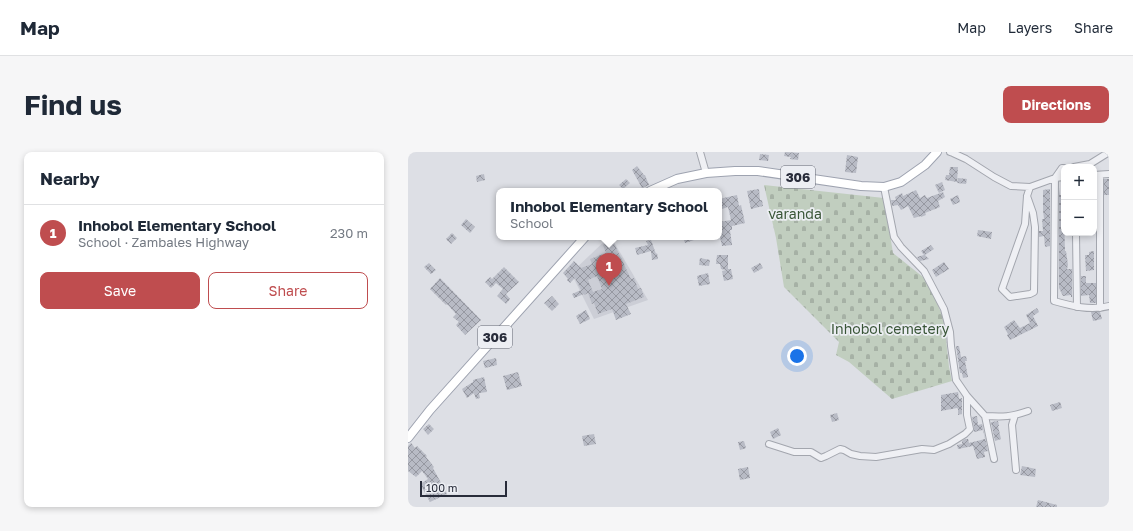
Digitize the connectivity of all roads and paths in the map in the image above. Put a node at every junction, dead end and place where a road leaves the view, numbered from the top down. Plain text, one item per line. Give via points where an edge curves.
1 (700, 152) edge
2 (937, 152) edge
3 (950, 152) edge
4 (1108, 153) edge
5 (1090, 164) edge
6 (1061, 169) edge
7 (706, 173) junction
8 (1109, 174) edge
9 (1097, 175) edge
10 (1061, 177) edge
11 (1055, 178) junction
12 (884, 187) junction
13 (1030, 187) junction
14 (657, 188) edge
15 (1027, 196) junction
16 (1076, 236) edge
17 (582, 240) edge
18 (1109, 306) edge
19 (1077, 307) junction
20 (1100, 308) junction
21 (967, 396) junction
22 (1028, 411) dead end
23 (985, 416) junction
24 (1015, 416) junction
25 (408, 438) edge
26 (769, 444) dead end
27 (994, 460) dead end
28 (1016, 470) dead end

1 - 7 street
2 - 12 main road, 306 via 925,165 901,182
3 - 13 street via 1011,186
4 - 5 street
6 - 11 street
7 - 12 main road, 306 via 758,171
7 - 14 main road, 306 via 677,179
8 - 9 street
9 - 20 street
10 - 11 street
11 - 13 street
11 - 19 street via 1054,301
12 - 21 street via 894,237 924,271 944,309 950,332 956,380
13 - 15 street
15 - 15 street via 1035,227 1034,292 1010,297 1002,289 1025,224
16 - 19 street
17 - 25 main road, 306
18 - 20 street
19 - 20 street
21 - 23 street
21 - 26 street via 970,429 949,444 934,450 876,457 860,456 840,449 821,458 811,452 794,452
22 - 24 street
23 - 24 street
23 - 27 street
24 - 28 street via 1012,425

